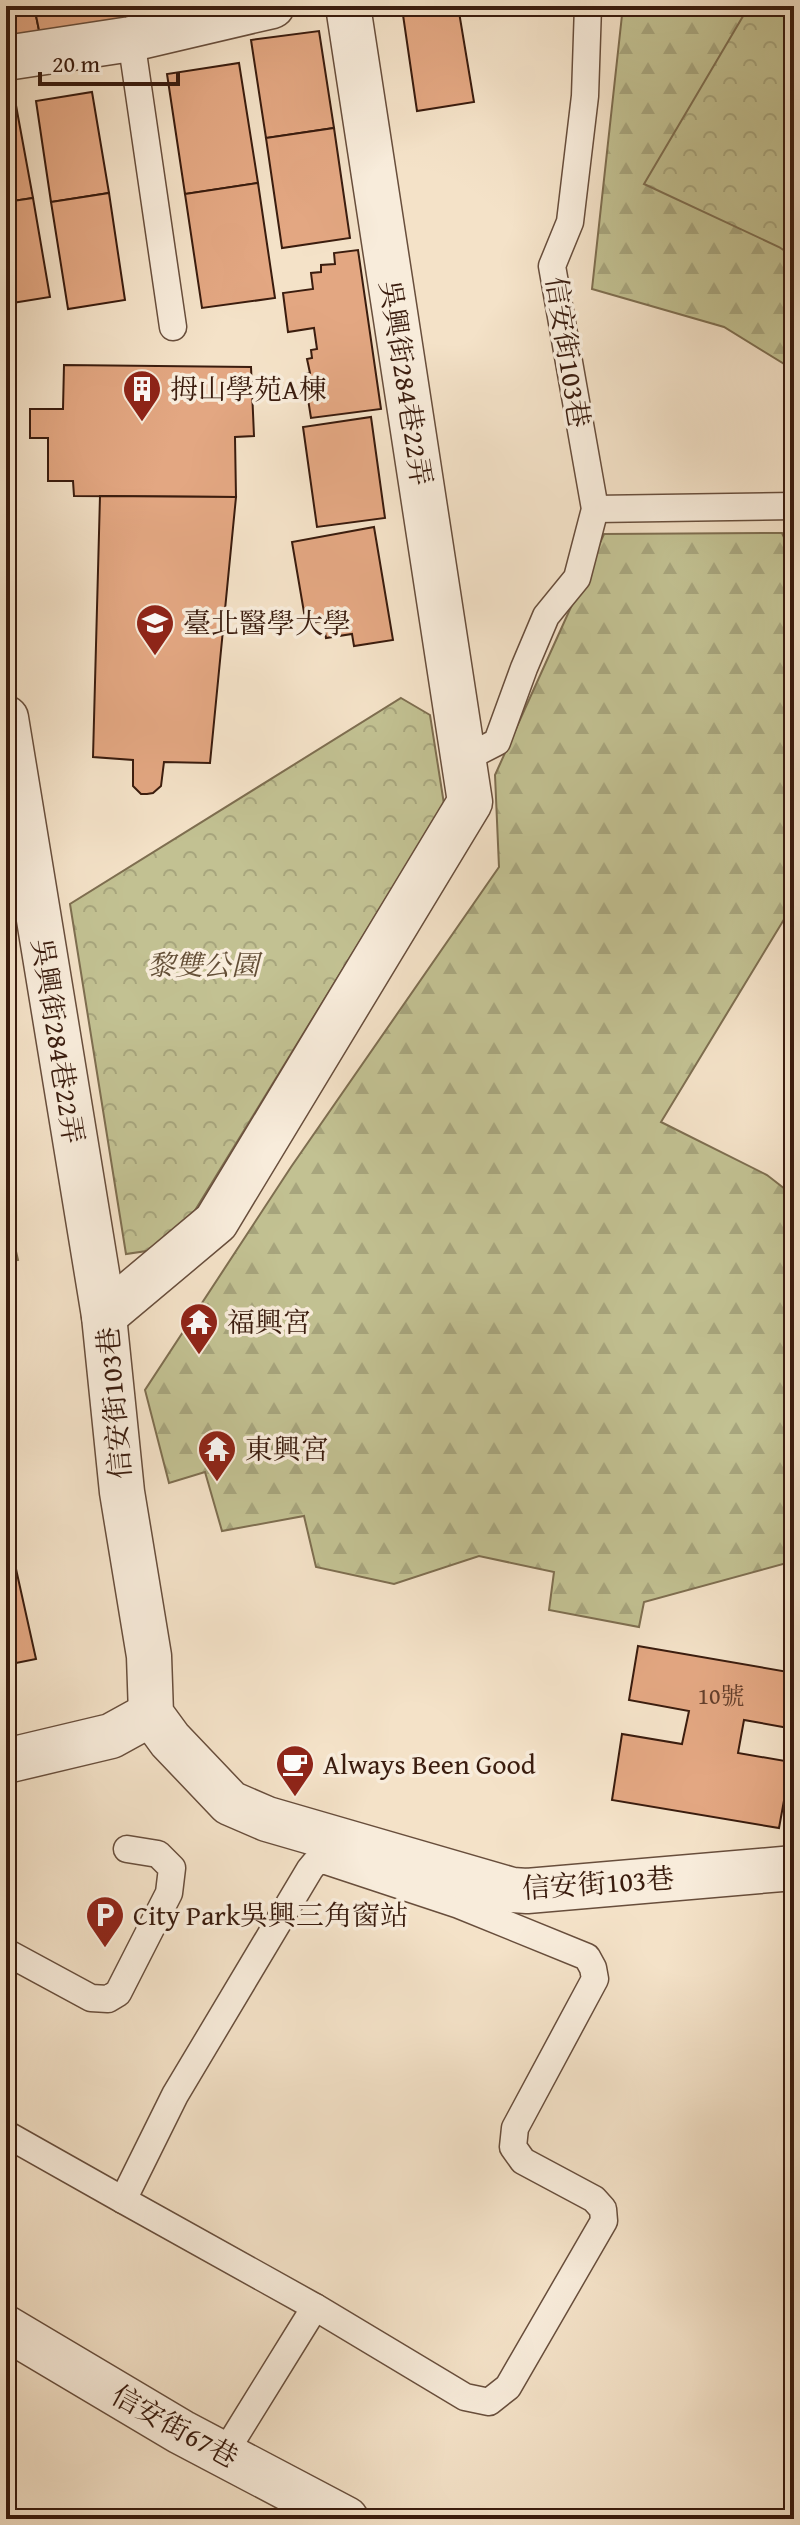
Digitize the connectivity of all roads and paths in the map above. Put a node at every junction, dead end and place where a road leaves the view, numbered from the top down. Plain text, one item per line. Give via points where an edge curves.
1 (272, 6) edge
2 (348, 6) edge
3 (588, 6) edge
4 (131, 39) junction
5 (6, 58) edge
6 (173, 327) dead end
7 (794, 506) edge
8 (595, 509) junction
9 (6, 718) edge
10 (464, 759) junction
11 (104, 1316) junction
12 (151, 1714) junction
13 (6, 1761) edge
14 (127, 1849) dead end
15 (794, 1868) edge
16 (6, 1952) edge
17 (6, 2134) edge
18 (123, 2200) junction
19 (315, 2307) junction
20 (6, 2328) edge
21 (224, 2454) junction
22 (346, 2519) edge

1 - 4 street
2 - 10 street, 吳興街284巷22弄
3 - 8 lane, 信安街103巷 via 585,96 570,222 552,266
4 - 5 street
4 - 6 lane
7 - 8 lane
8 - 10 lane, 信安街103巷 via 577,578 546,616 497,742
9 - 11 street, 吳興街284巷22弄
10 - 11 street, 信安街103巷 via 470,802 216,1222
11 - 12 street, 信安街103巷 via 122,1492 149,1656
12 - 13 street via 111,1736
12 - 15 street, 信安街103巷 via 230,1803 267,1819 512,1890
14 - 16 lane via 158,1854 172,1868 169,1893 118,1993 108,1999 91,1998
17 - 18 lane
18 - 19 lane
18 - 19 lane via 175,2095 315,1863 323,1860 459,1905 587,1957 595,1979 515,2128 513,2147 523,2161 594,2199 603,2209 604,2221 508,2387 489,2402 465,2397
19 - 21 lane
20 - 21 street, 信安街67巷
21 - 22 street, 信安街67巷

